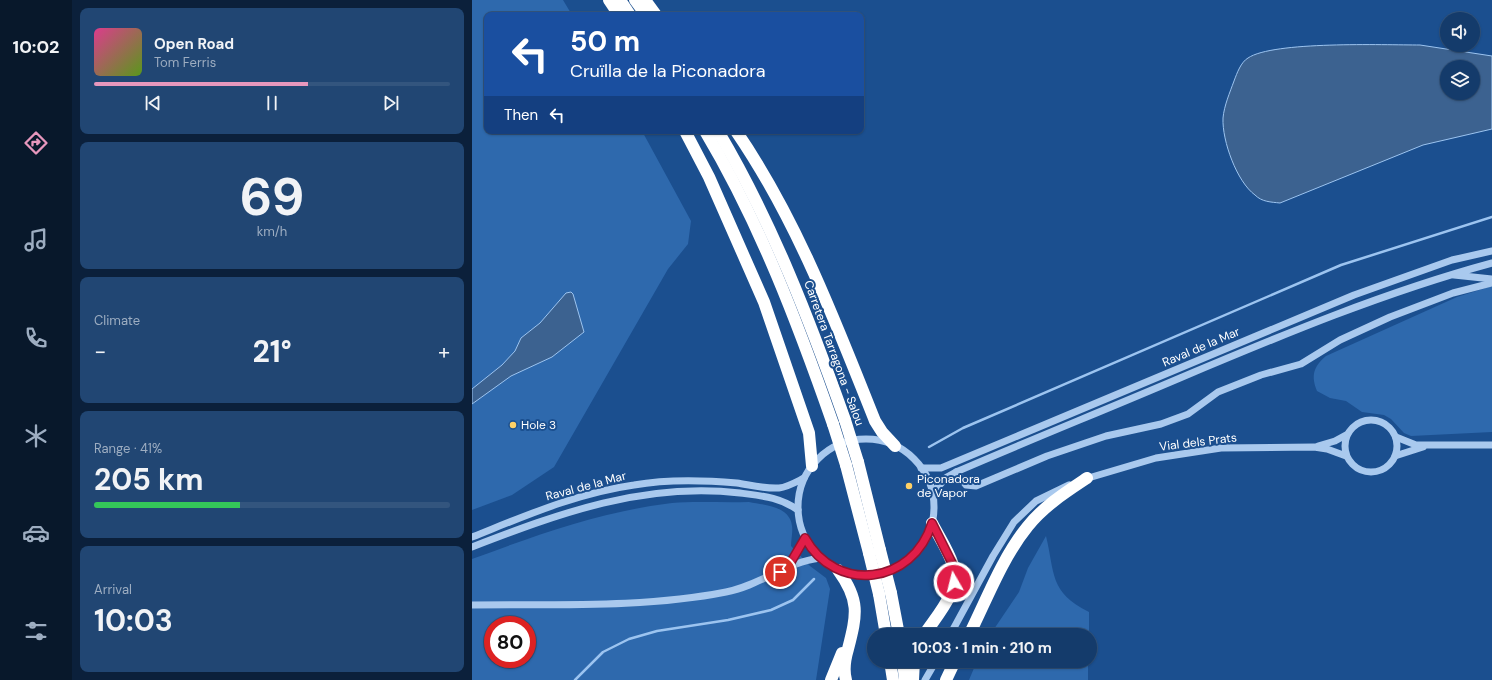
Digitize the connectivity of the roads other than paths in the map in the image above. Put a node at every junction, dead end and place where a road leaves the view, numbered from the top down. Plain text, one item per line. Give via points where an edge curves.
1 (609, 0) edge
2 (620, 0) edge
3 (635, 0) edge
4 (645, 0) edge
5 (617, 12) edge
6 (628, 12) edge
7 (644, 12) edge
8 (654, 12) edge
9 (687, 134) edge
10 (706, 134) edge
11 (720, 134) edge
12 (738, 134) edge
13 (1492, 251) edge
14 (1492, 263) edge
15 (1452, 274) junction
16 (1492, 279) edge
17 (1492, 283) edge
18 (1346, 435) junction
19 (1396, 437) junction
20 (1492, 444) edge
21 (894, 446) junction
22 (1429, 446) junction
23 (1314, 447) junction
24 (1346, 456) junction
25 (1395, 456) junction
26 (852, 464) junction
27 (812, 466) junction
28 (921, 468) junction
29 (956, 472) junction
30 (804, 478) junction
31 (1087, 478) junction
32 (932, 493) junction
33 (798, 510) junction
34 (932, 523) junction
35 (472, 537) edge
36 (805, 538) junction
37 (472, 547) edge
38 (820, 558) junction
39 (788, 567) junction
40 (838, 570) junction
41 (885, 593) junction
42 (472, 605) edge
43 (855, 622) junction
44 (886, 628) edge
45 (897, 628) edge
46 (929, 628) edge
47 (954, 628) edge
48 (973, 628) edge
49 (891, 668) edge
50 (904, 668) edge
51 (914, 668) edge
52 (932, 668) edge
53 (952, 668) edge
54 (831, 680) edge
55 (846, 680) edge
56 (893, 680) edge
57 (905, 680) edge
58 (913, 680) edge
59 (926, 680) edge
60 (946, 680) edge

1 - 5 highway
2 - 6 highway
3 - 7 highway
4 - 8 highway
9 - 27 highway via 709,177 764,302 809,433
10 - 26 highway, Carretera Tarragona - Salou, bridge via 758,234 797,322 833,424
11 - 26 highway, Carretera Tarragona - Salou, bridge via 770,230 808,317 845,420
12 - 21 highway via 788,219 829,305 875,421
13 - 28 street, Raval de la Mar via 1452,260 1354,295 941,468
14 - 15 street, Raval de la Mar
15 - 16 street
15 - 29 street, Raval de la Mar via 1374,300 1260,345
17 - 29 street via 1453,293 1390,317 1340,340 1301,364 1261,375 1218,392 1188,414 1161,424 1106,436 1047,456 976,486 966,485
18 - 19 street via 1361,421 1375,420 1388,426
18 - 23 street, Vial dels Prats
18 - 24 street
19 - 22 street via 1416,445
19 - 25 street
20 - 22 street
21 - 27 street via 869,439 850,441 831,449
21 - 28 street via 909,455
22 - 25 street
23 - 24 street, Vial dels Prats
23 - 31 street, Vial dels Prats via 1221,448 1150,460
24 - 25 street via 1356,469 1372,473 1388,467
26 - 41 highway, Carretera Tarragona - Salou, bridge
27 - 30 street
28 - 32 street
29 - 32 street, Raval de la Mar via 947,477
30 - 33 street
30 - 35 street, Raval de la Mar via 778,488 686,481 633,485 592,493
31 - 47 street, Vial dels Prats via 1044,496 1021,514 993,556
31 - 48 highway via 1051,503 1028,526
32 - 34 street
33 - 36 street
33 - 37 street, Raval de la Mar via 786,502 767,496 731,492 660,493 581,508
34 - 40 street via 921,547 912,557 895,568 863,576
34 - 46 highway via 953,565 954,582 948,599
36 - 38 street
36 - 39 street
38 - 39 street
38 - 40 street
39 - 42 street via 772,576 728,592 652,602
40 - 43 highway via 851,589 855,602
41 - 44 highway
41 - 45 highway
43 - 54 highway
43 - 55 highway via 845,658
49 - 56 highway
50 - 57 highway
51 - 58 highway
52 - 59 street
53 - 60 highway

